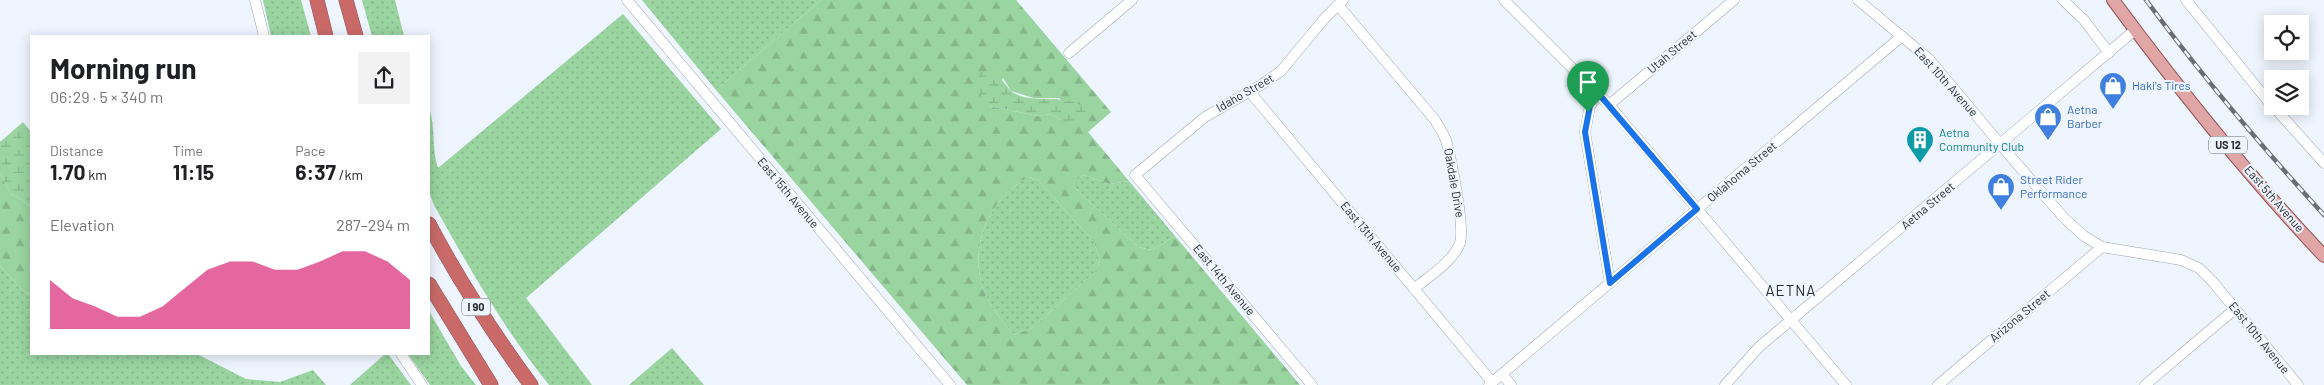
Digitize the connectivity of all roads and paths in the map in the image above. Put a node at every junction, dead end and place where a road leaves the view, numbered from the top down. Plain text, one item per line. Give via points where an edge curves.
1 (255, 0) edge
2 (318, 0) edge
3 (346, 0) edge
4 (626, 0) edge
5 (1132, 0) edge
6 (1521, 0) edge
7 (1734, 0) edge
8 (1858, 0) edge
9 (2063, 0) edge
10 (2113, 0) edge
11 (2186, 0) edge
12 (1341, 2) edge
13 (1508, 4) edge
14 (2135, 30) junction
15 (264, 35) edge
16 (326, 35) edge
17 (356, 35) edge
18 (1902, 36) junction
19 (1070, 53) dead end
20 (2109, 53) junction
21 (1249, 91) junction
22 (1598, 93) junction
23 (2264, 95) edge
24 (1609, 105) junction
25 (2281, 115) edge
26 (2001, 145) junction
27 (2324, 163) edge
28 (1135, 175) joint
29 (1697, 209) junction
30 (430, 226) edge
31 (2102, 247) junction
32 (2324, 256) edge
33 (1610, 283) junction
34 (430, 286) edge
35 (1414, 289) junction
36 (2235, 309) junction
37 (1791, 319) junction
38 (402, 355) edge
39 (1502, 374) junction
40 (1490, 384) edge
41 (422, 385) edge
42 (490, 385) edge
43 (531, 385) edge
44 (950, 385) edge
45 (1312, 385) edge
46 (1511, 385) edge
47 (1725, 385) edge
48 (1846, 385) edge
49 (1938, 385) edge
50 (2145, 385) edge
51 (2298, 385) edge

1 - 15 street
2 - 16 highway
3 - 17 highway
4 - 44 street, East 15th Avenue
5 - 19 street
6 - 13 street
7 - 24 street, Utah Street
8 - 18 street, East 10th Avenue
9 - 20 street via 2084,20
10 - 14 main road, East 5th Avenue / US 12
11 - 23 street
12 - 21 street, Idaho Street via 1281,71
12 - 35 street, Oakdale Drive via 1443,132 1447,146 1461,223 1460,243 1451,257
13 - 22 street
14 - 20 street, Aetna Street
14 - 32 main road, East 5th Avenue / US 12 via 2256,179
18 - 26 street, East 10th Avenue via 1929,58
18 - 29 street, Oklahoma Street
20 - 26 street, Aetna Street
21 - 28 street, Idaho Street via 1206,117
21 - 35 street, East 13th Avenue
22 - 24 street
22 - 33 street via 1590,106 1585,132
24 - 29 street
25 - 27 street
26 - 31 street, East 10th Avenue via 2069,223
26 - 37 street, Aetna Street
28 - 45 street, East 14th Avenue
29 - 33 street, Oklahoma Street
29 - 37 street
30 - 43 highway, I 90 via 489,328
31 - 36 street, East 10th Avenue via 2171,257 2190,263 2206,275
31 - 49 street, Arizona Street
33 - 39 street, Oklahoma Street
34 - 42 highway, I 90
35 - 40 street, East 13th Avenue
36 - 50 street
36 - 51 street, East 10th Avenue
37 - 47 street, Aetna Street via 1750,355
37 - 48 street
38 - 41 street
39 - 40 street, Oklahoma Street
39 - 46 street

